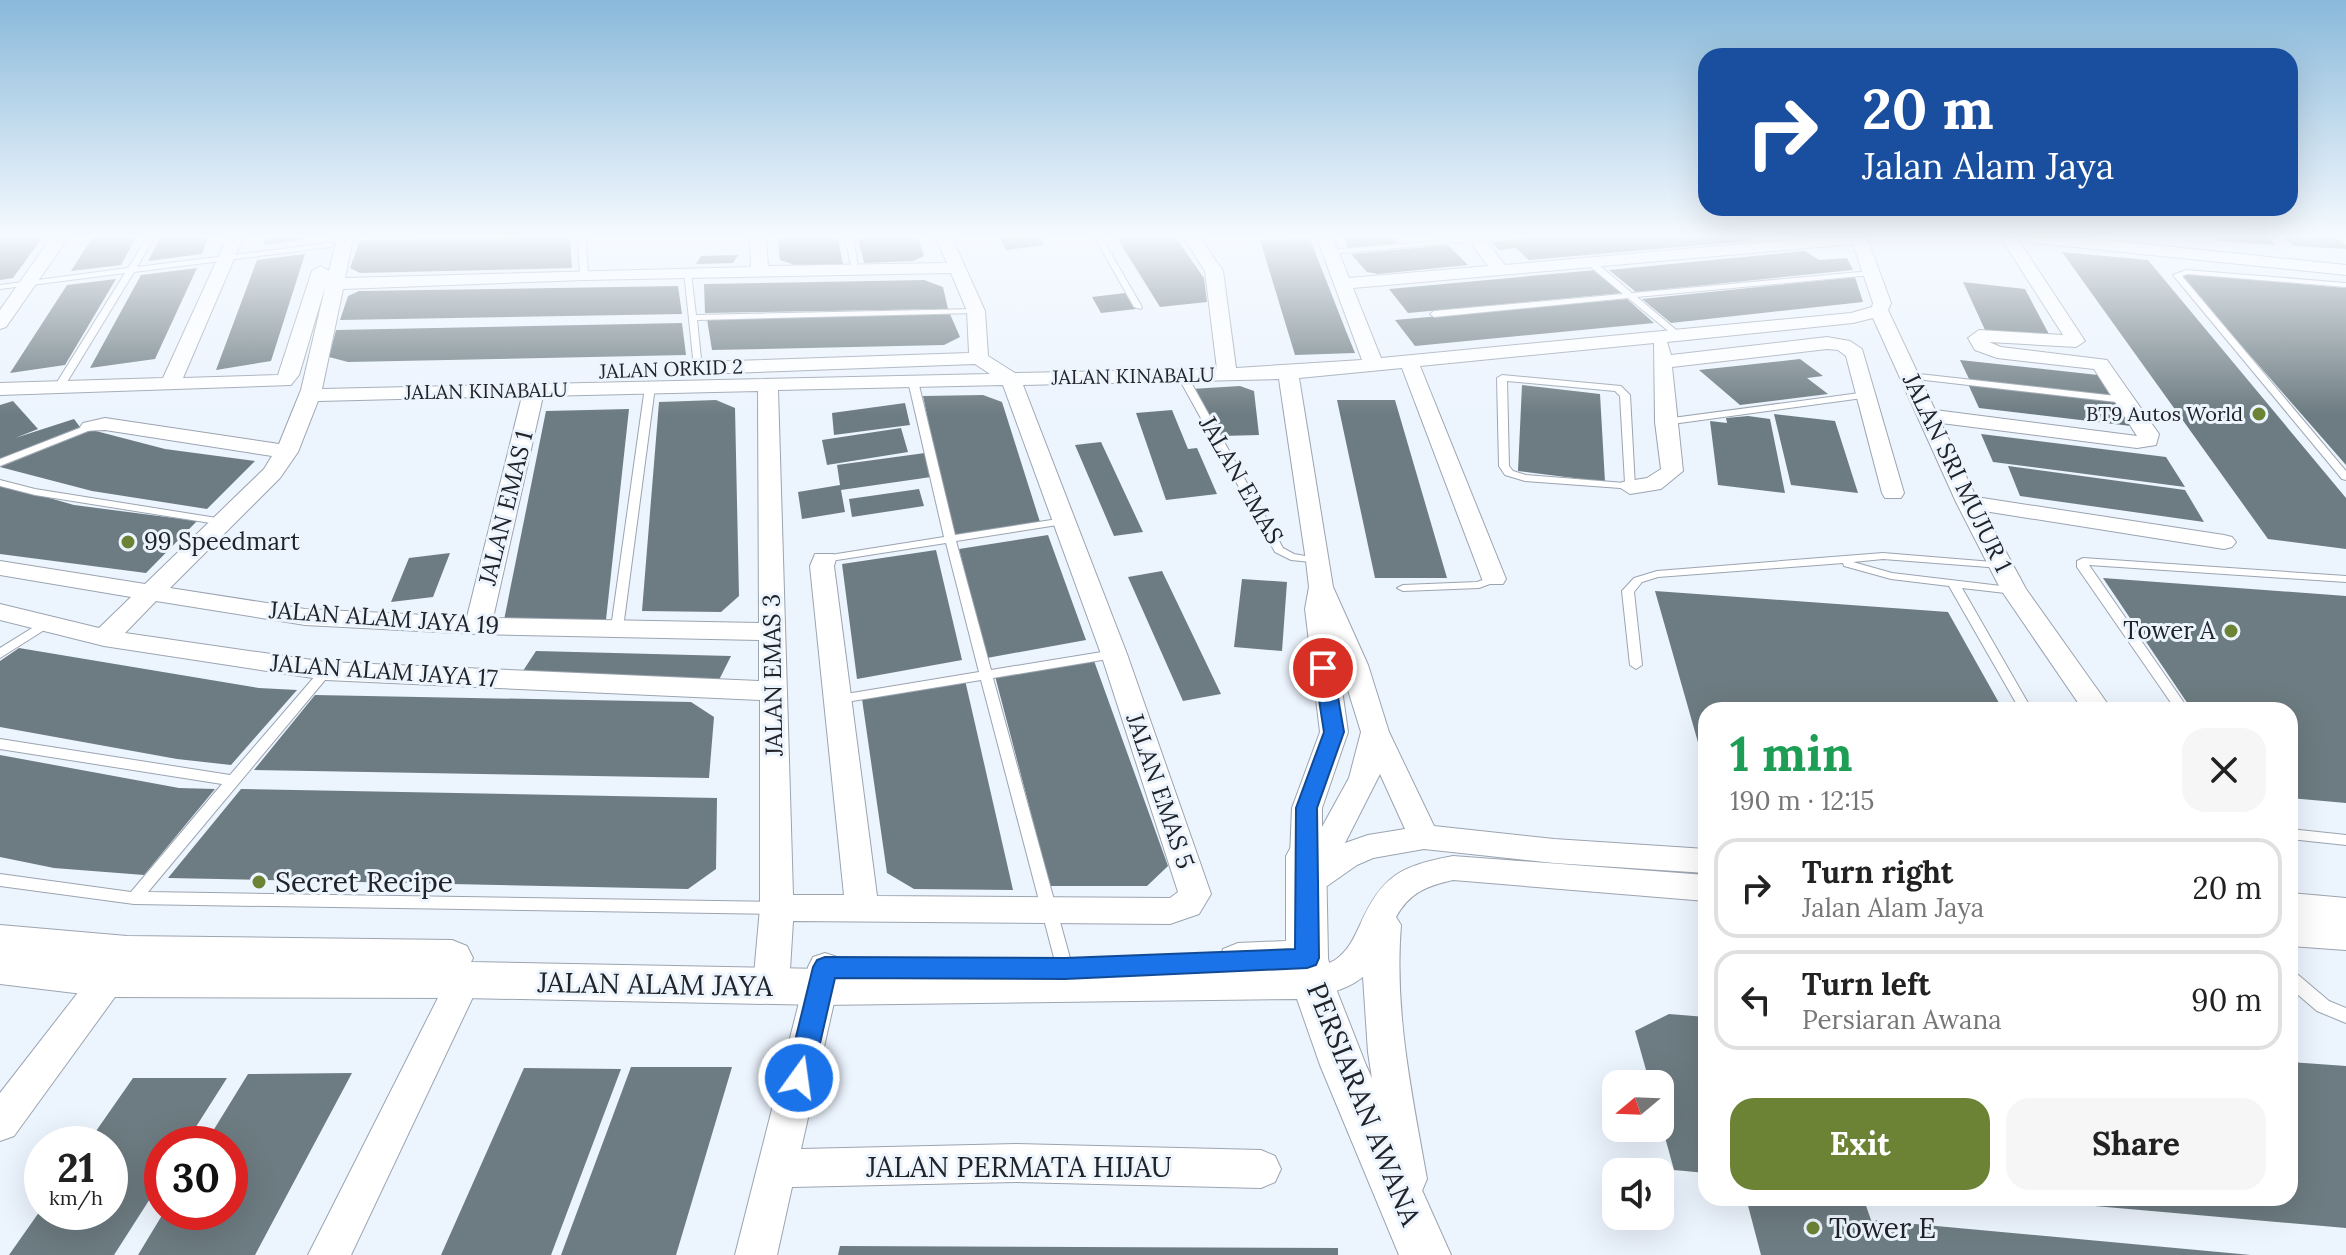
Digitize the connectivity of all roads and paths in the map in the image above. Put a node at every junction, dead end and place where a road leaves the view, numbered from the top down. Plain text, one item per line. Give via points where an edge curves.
1 (19, 297) edge
2 (115, 297) edge
3 (209, 297) edge
4 (316, 297) edge
5 (331, 297) edge
6 (690, 297) edge
7 (969, 297) edge
8 (1132, 297) edge
9 (1217, 297) edge
10 (1346, 297) edge
11 (1613, 297) edge
12 (1630, 297) edge
13 (1880, 297) edge
14 (2047, 297) edge
15 (2195, 297) edge
16 (1138, 307) dead end
17 (1879, 310) junction
18 (976, 311) junction
19 (1434, 314) dead end
20 (692, 318) junction
21 (0, 323) edge
22 (1669, 337) junction
23 (979, 358) junction
24 (1409, 362) junction
25 (1662, 362) junction
26 (1374, 365) junction
27 (698, 368) junction
28 (1288, 373) junction
29 (1227, 374) junction
30 (1182, 375) junction
31 (1910, 376) junction
32 (1011, 379) junction
33 (913, 381) junction
34 (768, 384) junction
35 (170, 385) junction
36 (59, 387) junction
37 (311, 387) junction
38 (650, 387) junction
39 (0, 389) edge
40 (534, 390) junction
41 (1867, 395) junction
42 (2125, 400) junction
43 (1928, 415) junction
44 (1665, 422) junction
45 (90, 427) joint
46 (287, 452) junction
47 (0, 463) edge
48 (2346, 477) edge
49 (0, 483) edge
50 (1630, 487) junction
51 (1893, 493) dead end
52 (1967, 502) junction
53 (1064, 521) junction
54 (223, 522) junction
55 (950, 539) junction
56 (2224, 542) dead end
57 (824, 559) joint
58 (1917, 559) junction
59 (1841, 562) junction
60 (2001, 565) junction
61 (0, 568) edge
62 (1494, 579) joint
63 (2346, 579) edge
64 (1929, 581) junction
65 (1954, 584) junction
66 (1324, 586) junction
67 (1403, 588) dead end
68 (2014, 590) junction
69 (152, 592) junction
70 (0, 612) edge
71 (45, 624) junction
72 (478, 626) junction
73 (617, 628) junction
74 (772, 632) junction
75 (104, 638) junction
76 (0, 654) edge
77 (1114, 654) junction
78 (1636, 665) dead end
79 (326, 671) junction
80 (986, 673) junction
81 (773, 691) junction
82 (840, 699) junction
83 (2021, 702) edge
84 (2092, 702) edge
85 (2177, 702) edge
86 (1375, 732) junction
87 (0, 744) edge
88 (234, 781) junction
89 (2298, 835) edge
90 (1424, 837) junction
91 (2346, 840) edge
92 (1698, 860) edge
93 (1306, 870) junction
94 (0, 880) edge
95 (1698, 887) edge
96 (134, 898) junction
97 (1387, 905) junction
98 (2298, 907) edge
99 (777, 908) junction
100 (862, 908) junction
101 (2346, 911) edge
102 (1050, 912) junction
103 (2298, 933) edge
104 (2346, 936) edge
105 (0, 942) edge
106 (0, 966) edge
107 (118, 966) junction
108 (1065, 969) junction
109 (1310, 970) junction
110 (772, 976) junction
111 (823, 977) junction
112 (464, 980) junction
113 (2298, 985) edge
114 (2346, 1016) edge
115 (0, 1123) edge
116 (777, 1168) junction
117 (1261, 1169) dead end
118 (1420, 1242) edge
119 (329, 1255) edge
120 (756, 1255) edge

1 - 21 street
2 - 36 lane
3 - 35 street
4 - 35 street via 284,381
5 - 37 street
6 - 20 lane
7 - 18 street
8 - 16 lane
9 - 29 street
10 - 26 street
11 - 19 lane
12 - 22 lane
13 - 17 street
14 - 42 street via 2076,341 1979,336 1982,346 2100,364
15 - 48 lane
17 - 22 street, JALAN KINABALU via 1853,318
17 - 31 street, JALAN SRI MUJUR 1
18 - 20 lane
18 - 23 street
20 - 27 lane
22 - 24 street, JALAN KINABALU
22 - 25 street
23 - 27 street, JALAN ORKID 2
23 - 32 street
24 - 26 street, JALAN KINABALU
24 - 62 street
25 - 41 street, JALAN SRI MUJUR 1 via 1843,345 1855,353
25 - 44 street
26 - 28 street, JALAN KINABALU
27 - 37 street, JALAN ORKID 2
28 - 29 street, JALAN KINABALU
28 - 66 street, PERSIARAN AWANA
29 - 30 street, JALAN KINABALU
30 - 32 street, JALAN KINABALU
30 - 66 lane, JALAN EMAS via 1279,550
31 - 42 lane
31 - 43 street, JALAN SRI MUJUR 1
32 - 33 street, JALAN KINABALU
32 - 53 street, JALAN EMAS 5
33 - 34 street, JALAN KINABALU
33 - 55 lane
34 - 38 street, JALAN KINABALU
34 - 74 street, JALAN EMAS 3
35 - 36 street
36 - 39 street
37 - 40 street, JALAN KINABALU
37 - 46 street
38 - 40 street, JALAN KINABALU
38 - 73 lane
40 - 72 street, JALAN EMAS 1
41 - 44 lane
41 - 51 street, JALAN SRI MUJUR 1
42 - 43 street via 2148,440
43 - 52 street, JALAN SRI MUJUR 1
44 - 50 street via 1672,471 1653,484
45 - 46 street via 105,424
45 - 47 lane
46 - 54 street
49 - 54 lane
50 - 50 lane via 1625,395 1618,388 1502,378 1504,466 1509,473
52 - 56 street
52 - 60 street, JALAN SRI MUJUR 1
53 - 55 lane
53 - 77 street, JALAN EMAS 5
54 - 69 street
55 - 57 lane
55 - 80 lane
57 - 82 street
58 - 59 lane via 1883,556
58 - 60 lane
58 - 64 lane
59 - 64 lane
59 - 78 lane via 1680,571 1638,580 1628,591
60 - 68 street, JALAN SRI MUJUR 1
61 - 69 street, JALAN ALAM JAYA 19
62 - 67 lane via 1479,585
63 - 85 lane via 2083,561
64 - 65 lane
65 - 68 lane
65 - 83 lane
66 - 86 street, PERSIARAN AWANA
66 - 93 street, PERSIARAN AWANA via 1318,609 1334,732 1307,808
68 - 84 street, JALAN SRI MUJUR 1
69 - 72 street, JALAN ALAM JAYA 19 via 305,617
69 - 75 street
70 - 71 street, JALAN ALAM JAYA 17
71 - 75 street, JALAN ALAM JAYA 17
71 - 76 lane
72 - 73 street, JALAN ALAM JAYA 19
73 - 74 street, JALAN ALAM JAYA 19
74 - 81 street, JALAN EMAS 3
75 - 79 street, JALAN ALAM JAYA 17
77 - 80 lane
77 - 102 street, JALAN EMAS 5 via 1195,894 1187,905 1170,911
79 - 81 street, JALAN ALAM JAYA 17
79 - 88 lane
80 - 82 lane
80 - 102 lane
81 - 99 street, JALAN EMAS 3
82 - 100 street
86 - 90 street, PERSIARAN AWANA
86 - 93 street via 1364,778 1335,834
87 - 88 lane
88 - 96 lane
89 - 91 lane
90 - 92 street
90 - 93 street via 1368,847
93 - 109 street, PERSIARAN AWANA
94 - 96 lane
95 - 97 street via 1453,868 1417,875
96 - 99 lane
97 - 109 street via 1355,965 1334,979
97 - 118 street via 1380,986
98 - 101 street
99 - 100 street, JALAN EMAS 5
99 - 110 street, JALAN EMAS 3
100 - 102 street, JALAN EMAS 5
102 - 108 lane
103 - 104 street
105 - 107 street, JALAN ALAM JAYA
106 - 107 street, JALAN ALAM JAYA
107 - 110 street, JALAN ALAM JAYA
107 - 112 street, JALAN ALAM JAYA
107 - 115 street
108 - 109 street, JALAN ALAM JAYA
108 - 111 street, JALAN ALAM JAYA
109 - 111 street, JALAN ALAM JAYA
109 - 118 street, PERSIARAN AWANA via 1343,1065
110 - 111 street, JALAN ALAM JAYA
110 - 112 street, JALAN ALAM JAYA
111 - 116 street
112 - 119 street
113 - 114 lane via 2323,1006
116 - 117 street, JALAN PERMATA HIJAU via 1016,1163
116 - 120 street

